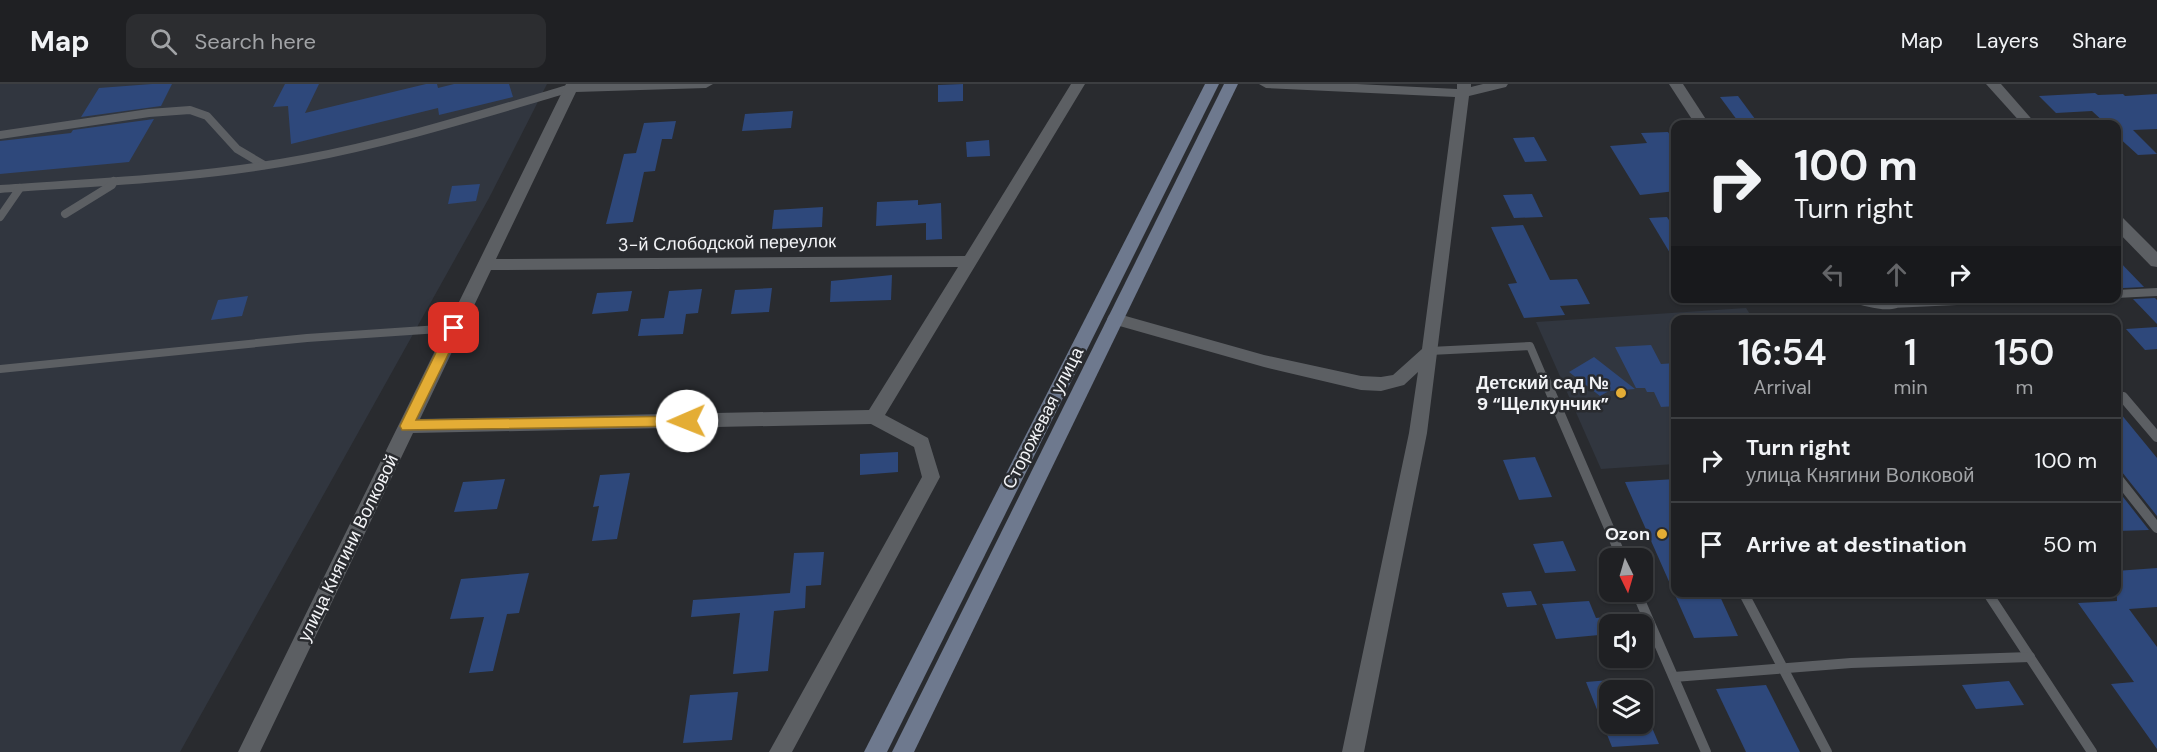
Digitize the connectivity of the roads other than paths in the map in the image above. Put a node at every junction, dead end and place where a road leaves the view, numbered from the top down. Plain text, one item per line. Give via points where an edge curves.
1 (706, 84) edge
2 (1078, 84) edge
3 (1212, 84) edge
4 (1232, 84) edge
5 (1266, 84) edge
6 (1501, 84) edge
7 (1676, 84) edge
8 (1993, 84) edge
9 (572, 86) edge
10 (1463, 88) edge
11 (1699, 120) edge
12 (2025, 120) edge
13 (0, 135) edge
14 (264, 165) junction
15 (114, 182) junction
16 (20, 188) junction
17 (0, 189) edge
18 (65, 214) dead end
19 (0, 217) edge
20 (2121, 225) edge
21 (2155, 258) edge
22 (970, 261) junction
23 (485, 265) junction
24 (2157, 292) edge
25 (2121, 294) edge
26 (1885, 303) edge
27 (1913, 303) edge
28 (1891, 304) joint
29 (1115, 319) junction
30 (454, 328) junction
31 (1431, 351) junction
32 (0, 369) edge
33 (2121, 397) edge
34 (874, 417) junction
35 (407, 426) junction
36 (2157, 437) edge
37 (2121, 482) edge
38 (2157, 528) edge
39 (1618, 548) edge
40 (1746, 597) edge
41 (1991, 597) edge
42 (1641, 602) edge
43 (2030, 657) junction
44 (1780, 666) junction
45 (1674, 677) junction
46 (249, 752) edge
47 (780, 752) edge
48 (874, 752) edge
49 (903, 752) edge
50 (1353, 752) edge
51 (1706, 752) edge
52 (1827, 752) edge
53 (2092, 752) edge

1 - 9 street
2 - 22 street
3 - 48 main road, Сторожевая улица
4 - 29 main road, Сторожевая улица
5 - 10 street
6 - 10 street
7 - 11 street
8 - 12 street
9 - 14 lane via 380,142
9 - 23 street, улица Княгини Волковой
10 - 31 street
13 - 14 lane via 190,110 207,116 237,149
14 - 15 lane
15 - 16 lane
15 - 18 lane
16 - 17 lane
16 - 19 lane
20 - 21 street
22 - 23 street, 3-й Слободской переулок
22 - 34 street
23 - 30 street, улица Княгини Волковой
24 - 25 lane
26 - 28 street
27 - 28 lane
29 - 31 street via 1264,361 1361,383 1398,380
29 - 49 main road, Сторожевая улица
30 - 32 lane via 307,338
30 - 35 street, улица Княгини Волковой
31 - 39 lane via 1530,346
31 - 50 street
33 - 36 lane
34 - 35 street
34 - 47 street via 922,443 931,477
35 - 46 street, улица Княгини Волковой
37 - 38 lane
40 - 44 lane
41 - 43 lane
42 - 45 lane
43 - 44 lane
43 - 53 lane
44 - 45 lane
44 - 52 lane
45 - 51 lane

